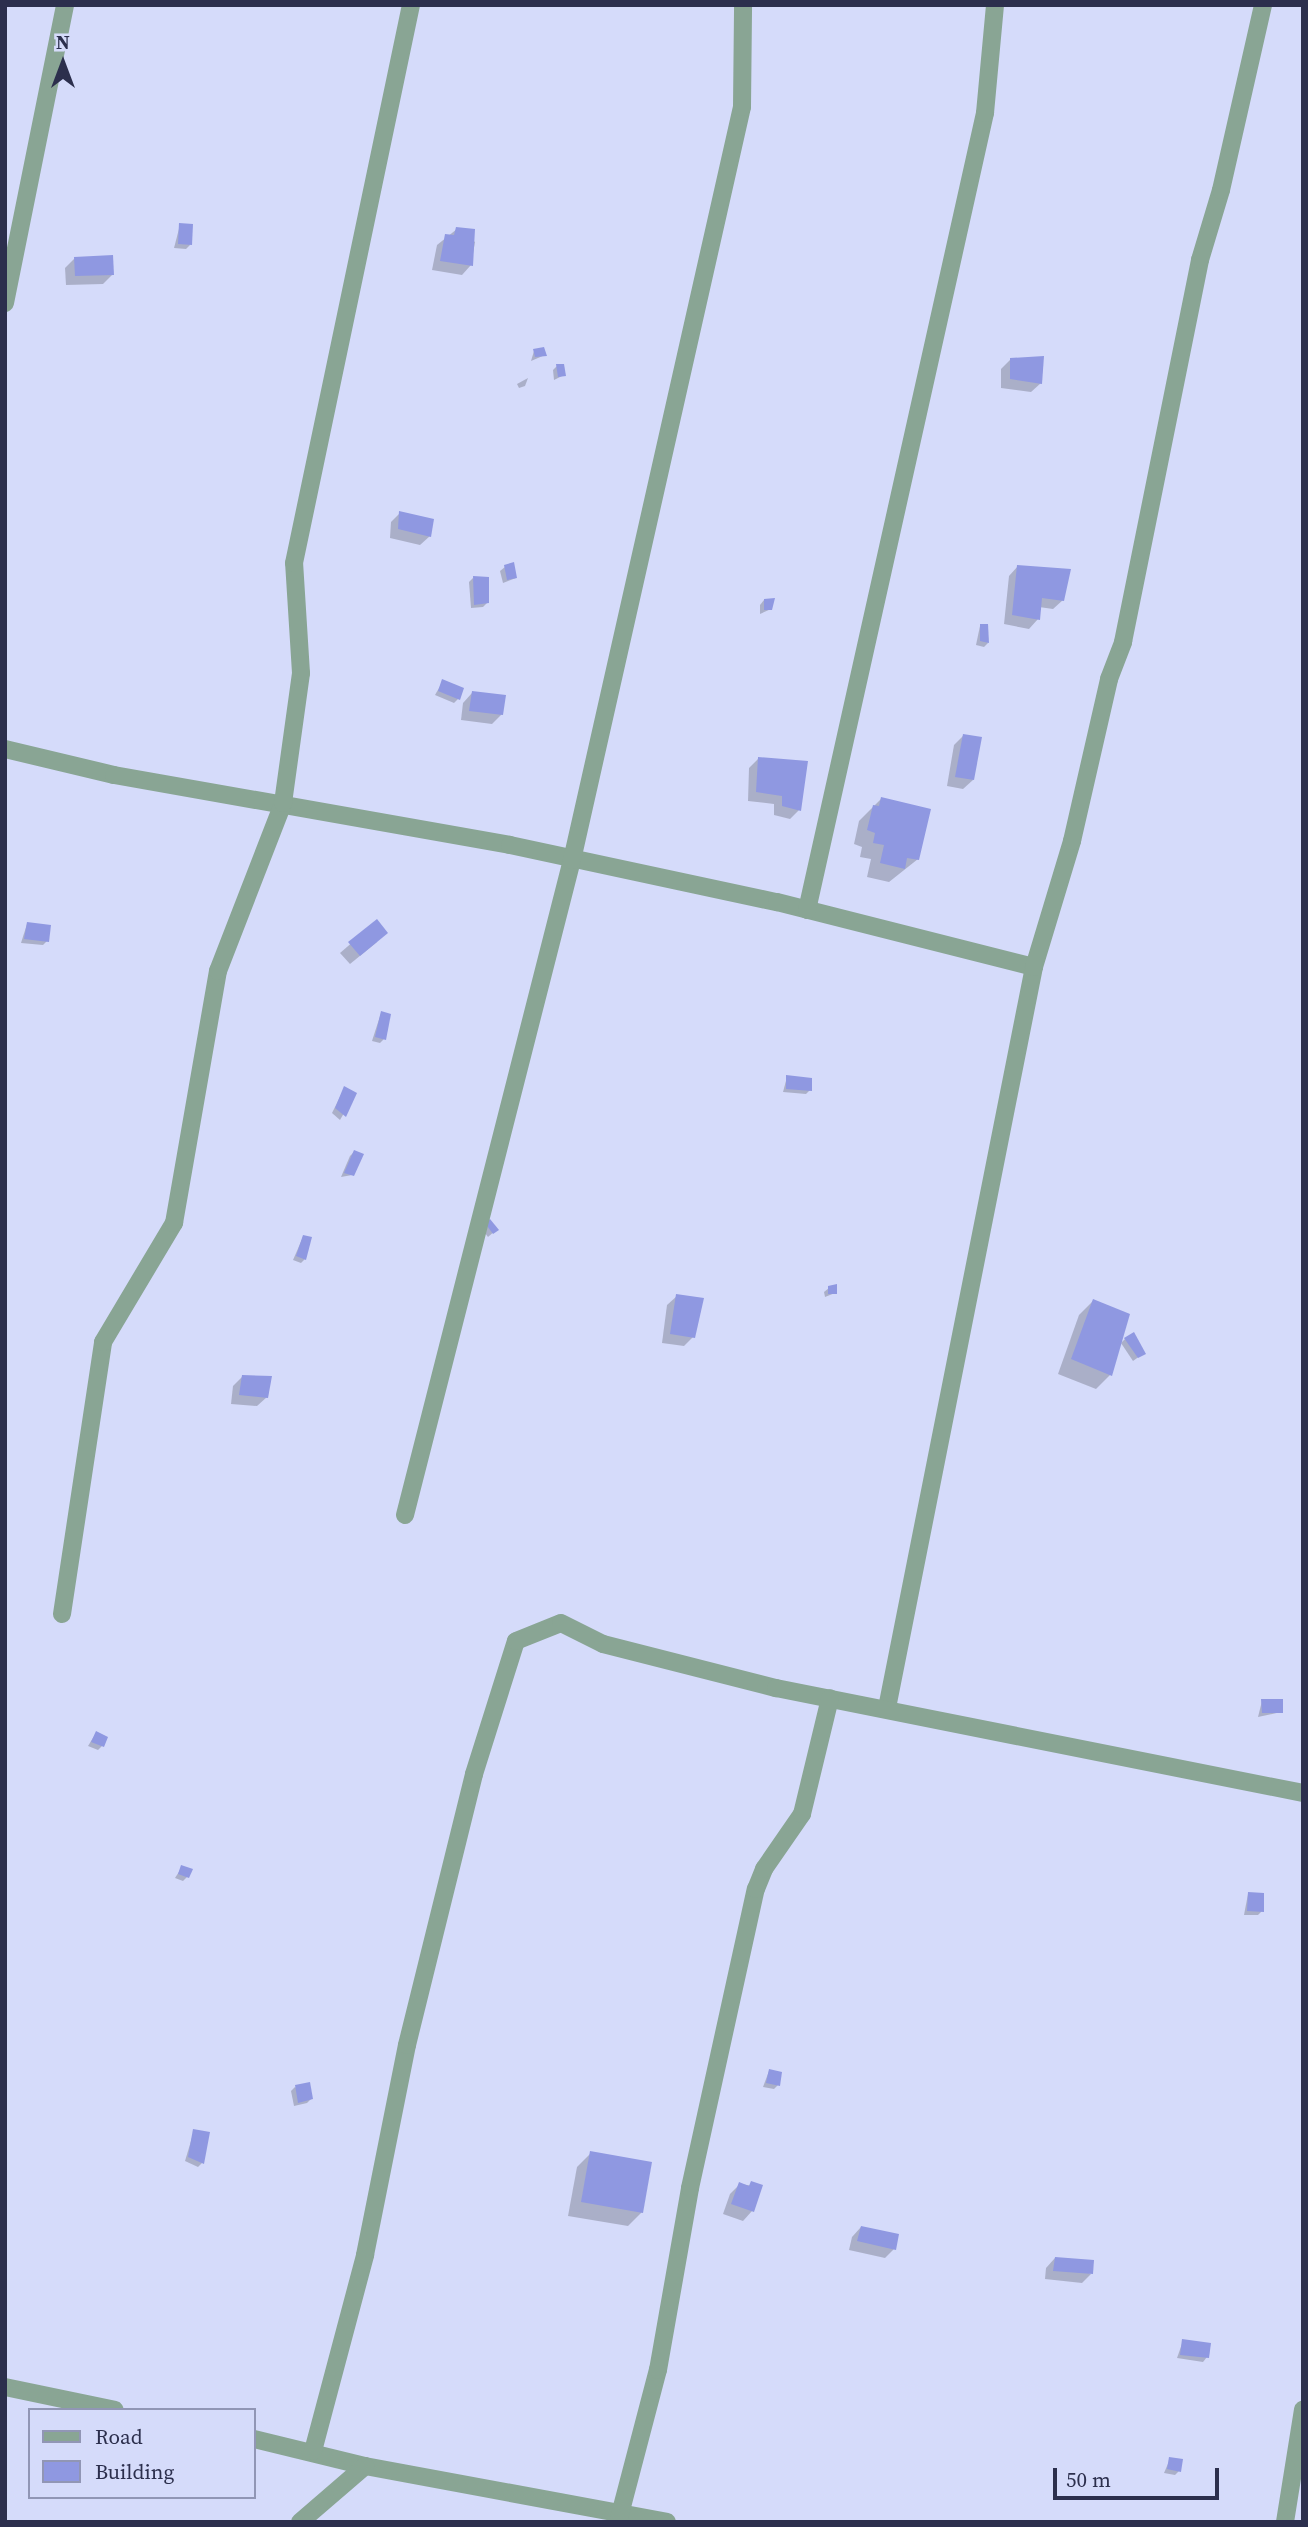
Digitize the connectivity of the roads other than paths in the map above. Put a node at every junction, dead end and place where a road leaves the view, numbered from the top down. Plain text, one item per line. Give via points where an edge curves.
1 (65, 5) edge
2 (411, 5) edge
3 (743, 5) edge
4 (995, 5) edge
5 (1263, 5) edge
6 (5, 303) edge
7 (5, 749) edge
8 (283, 803) junction
9 (572, 860) junction
10 (807, 910) junction
11 (1034, 967) junction
12 (405, 1515) dead end
13 (62, 1614) dead end
14 (830, 1698) junction
15 (887, 1708) junction
16 (1303, 1793) edge
17 (5, 2387) edge
18 (105, 2408) edge
19 (1303, 2409) edge
20 (256, 2439) edge
21 (313, 2451) junction
22 (365, 2466) junction
23 (619, 2517) edge
24 (300, 2522) edge
25 (667, 2522) edge
26 (1285, 2522) edge

1 - 6 street
2 - 8 street via 294,563 302,673
3 - 9 street via 742,107
4 - 10 street via 985,113
5 - 11 street via 1167,410 1123,642
7 - 8 street via 114,775
8 - 9 street
8 - 13 street via 218,971 174,1223 103,1342
9 - 10 street
9 - 12 street
10 - 11 street
11 - 15 street
14 - 15 street
14 - 21 street via 615,1648 561,1623 516,1641 474,1774 407,2045 365,2255
14 - 23 street via 802,1814 764,1869 747,1926 690,2188 658,2370
15 - 16 street
17 - 18 street
19 - 26 street
20 - 21 street
21 - 22 street
22 - 23 street
22 - 24 street
23 - 25 street

